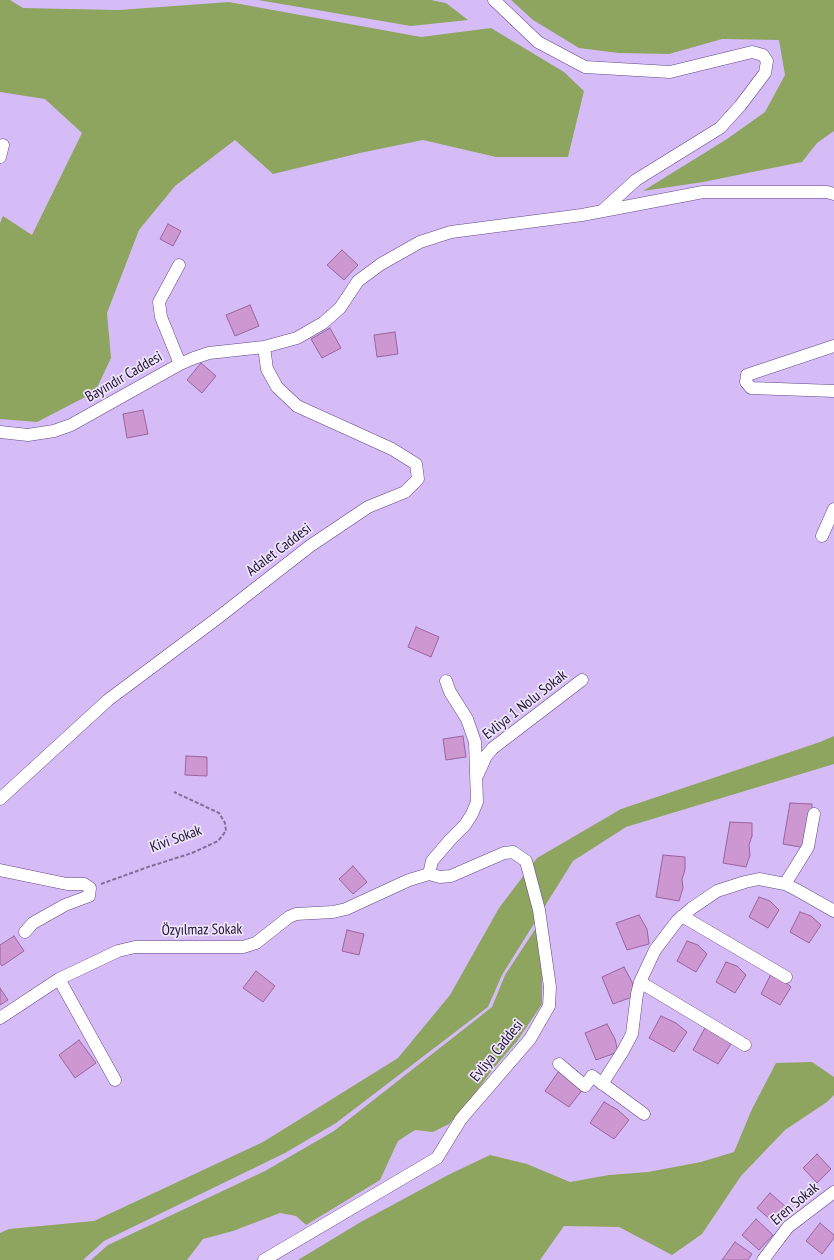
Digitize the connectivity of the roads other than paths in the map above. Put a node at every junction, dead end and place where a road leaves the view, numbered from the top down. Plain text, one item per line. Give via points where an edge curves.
1 (494, 0) edge
2 (834, 194) edge
3 (602, 211) junction
4 (179, 265) dead end
5 (834, 346) edge
6 (264, 348) junction
7 (180, 364) junction
8 (834, 391) edge
9 (0, 432) edge
10 (834, 509) edge
11 (822, 536) dead end
12 (582, 680) dead end
13 (446, 681) dead end
14 (477, 777) junction
15 (0, 799) edge
16 (814, 814) dead end
17 (0, 870) edge
18 (428, 874) junction
19 (785, 884) junction
20 (834, 911) edge
21 (682, 916) junction
22 (25, 932) dead end
23 (786, 977) dead end
24 (59, 979) junction
25 (640, 982) junction
26 (0, 1018) edge
27 (746, 1044) dead end
28 (559, 1064) dead end
29 (115, 1080) dead end
30 (602, 1084) junction
31 (644, 1114) dead end
32 (834, 1192) edge
33 (264, 1260) edge
34 (763, 1260) edge

1 - 3 street via 538,42 584,67 670,72 752,52 763,55 767,61 765,73 720,128 636,180
2 - 3 street, Bayındır Caddesi via 702,192
3 - 6 street, Bayındır Caddesi via 451,232 420,242 381,264 358,281 340,308 323,323 297,338
4 - 7 street via 159,302 161,317
5 - 8 street via 747,375 746,382 751,388
6 - 7 street, Bayındır Caddesi via 209,353
6 - 15 street, Adalet Caddesi via 267,369 277,387 297,406 392,449 416,464 418,479 405,492 368,507 310,546 108,700
7 - 9 street, Bayındır Caddesi via 71,425 28,435
10 - 11 street
12 - 14 street, Evliya 1 Nolu Sokak via 494,748 486,756
13 - 14 street via 467,719 475,742
14 - 18 street via 477,802 472,814 432,861
16 - 19 street via 808,847
17 - 22 street via 67,884 84,884 90,888 89,896 65,904 33,923
18 - 24 street, Özyılmaz Sokak via 346,909 296,914 256,943 243,947 135,948 118,951
18 - 33 street, Evliya Caddesi via 451,876 504,853 513,852 526,861 539,910 550,987 549,1006 530,1039 461,1119 437,1158
19 - 20 street
19 - 21 street via 760,879 745,882 717,891
21 - 23 street
21 - 25 street via 654,950
24 - 26 street, Özyılmaz Sokak
24 - 29 street
25 - 27 street
25 - 30 street via 632,1034
28 - 30 street via 585,1086 592,1076
30 - 31 street
32 - 34 street, Eren Sokak via 788,1227

